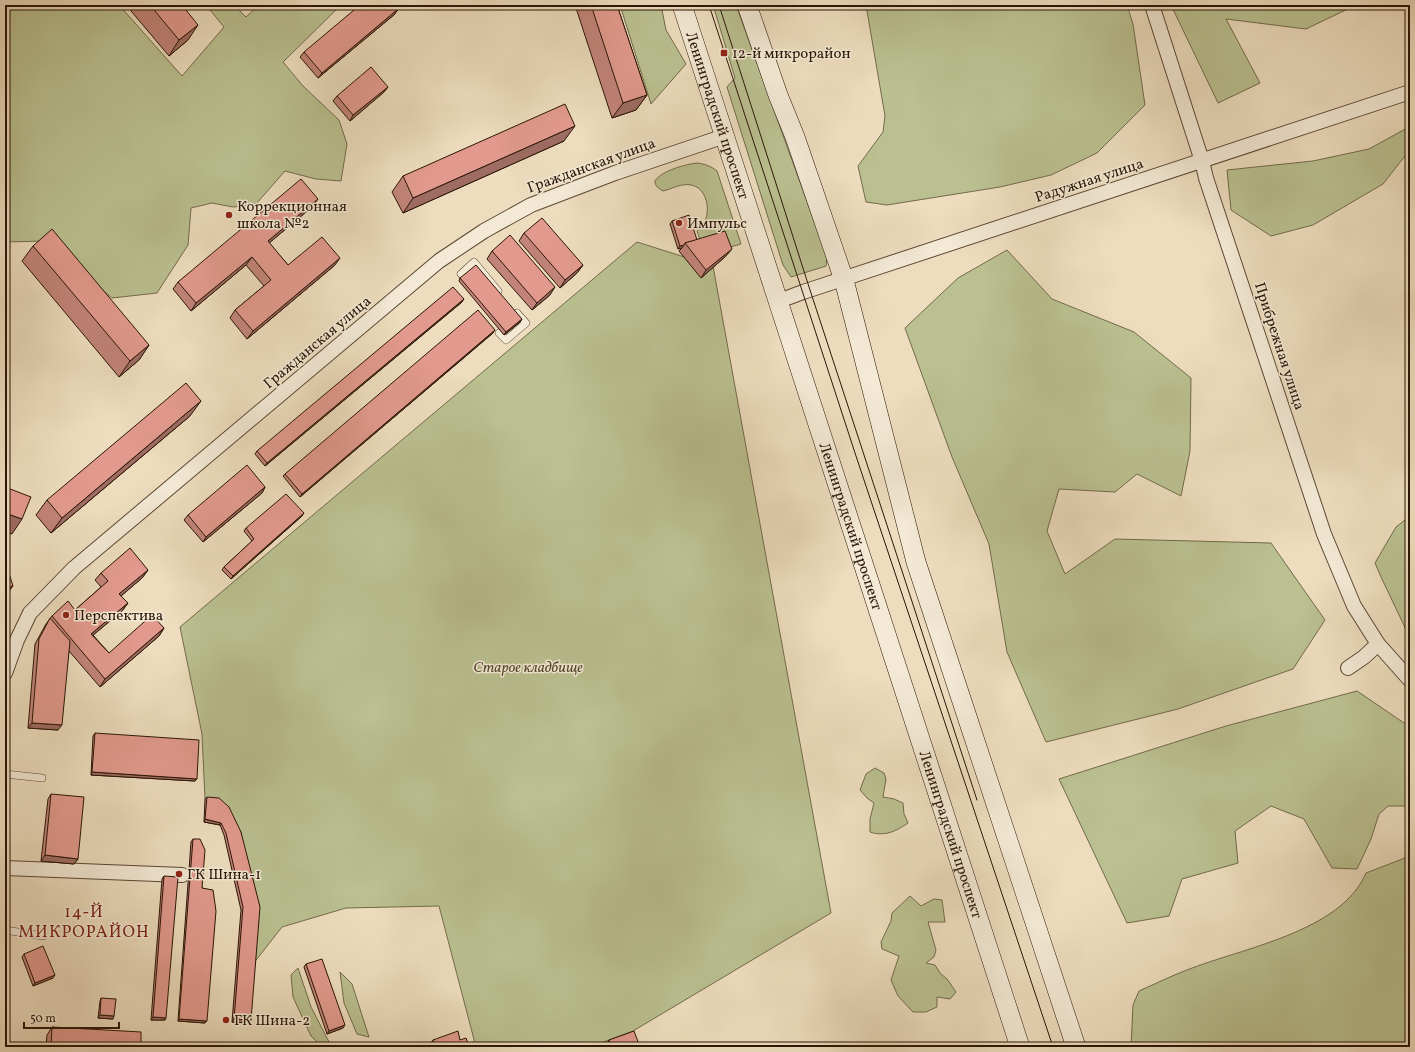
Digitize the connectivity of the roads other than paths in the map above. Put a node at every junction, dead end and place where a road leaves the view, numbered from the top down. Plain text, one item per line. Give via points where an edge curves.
1 (682, 5) edge
2 (747, 5) edge
3 (1152, 5) edge
4 (1410, 92) edge
5 (725, 136) junction
6 (1202, 161) junction
7 (461, 274) dead end
8 (844, 280) junction
9 (505, 299) edge
10 (779, 301) junction
11 (510, 305) edge
12 (499, 333) dead end
13 (1378, 644) junction
14 (1348, 668) dead end
15 (5, 673) edge
16 (1410, 680) edge
17 (5, 774) edge
18 (42, 778) dead end
19 (5, 868) edge
20 (182, 875) dead end
21 (5, 930) edge
22 (43, 936) dead end
23 (1020, 1047) edge
24 (1076, 1047) edge

1 - 5 main road, Ленинградский проспект
2 - 8 main road
3 - 6 street, Прибрежная улица
4 - 6 street, Радужная улица
5 - 10 main road, Ленинградский проспект
5 - 15 street, Гражданская улица via 615,173 531,205 484,231 439,261 74,568 30,613
6 - 8 street, Радужная улица
6 - 13 street, Прибрежная улица via 1324,534 1354,606
7 - 9 lane via 474,262
8 - 10 street, Радужная улица
8 - 24 main road via 916,562
10 - 23 main road, Ленинградский проспект
11 - 12 lane via 526,323 506,340
13 - 14 street
13 - 16 street, Прибрежная улица
17 - 18 lane
19 - 20 street
21 - 22 lane

